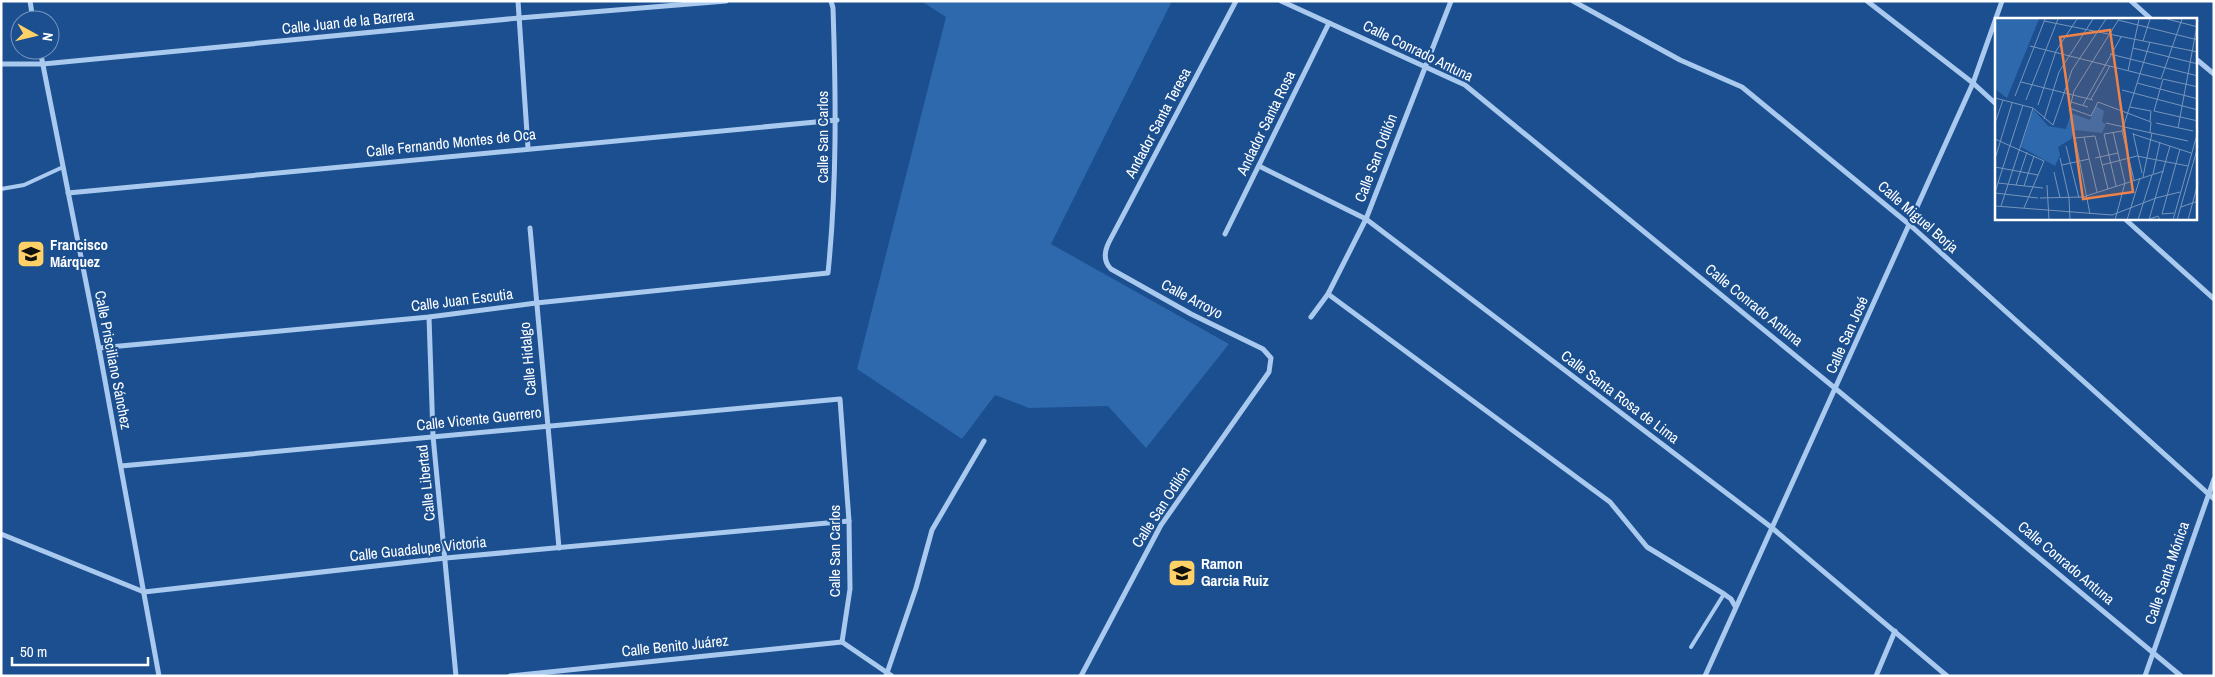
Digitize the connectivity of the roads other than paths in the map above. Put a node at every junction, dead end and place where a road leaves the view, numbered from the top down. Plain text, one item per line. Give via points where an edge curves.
1 (518, 1) edge
2 (726, 1) edge
3 (831, 1) edge
4 (1236, 1) edge
5 (1281, 1) edge
6 (1451, 1) edge
7 (1573, 1) edge
8 (1867, 1) edge
9 (2002, 1) edge
10 (2131, 1) edge
11 (519, 18) junction
12 (1996, 18) edge
13 (2150, 18) edge
14 (1995, 22) edge
15 (1328, 23) junction
16 (42, 60) edge
17 (2198, 61) edge
18 (1, 64) edge
19 (43, 64) junction
20 (1426, 66) junction
21 (2214, 74) edge
22 (1974, 83) junction
23 (1995, 103) edge
24 (837, 120) junction
25 (528, 148) junction
26 (1259, 166) junction
27 (63, 167) junction
28 (1, 189) edge
29 (68, 193) junction
30 (1366, 219) junction
31 (2126, 220) edge
32 (1910, 225) junction
33 (530, 228) dead end
34 (1225, 234) dead end
35 (1105, 258) joint
36 (828, 273) joint
37 (1328, 294) junction
38 (2214, 299) edge
39 (536, 303) junction
40 (428, 317) junction
41 (1311, 317) dead end
42 (99, 348) junction
43 (1271, 358) joint
44 (1836, 389) junction
45 (840, 399) joint
46 (547, 425) junction
47 (433, 436) junction
48 (984, 441) dead end
49 (120, 466) junction
50 (2214, 479) edge
51 (2208, 494) junction
52 (2214, 499) edge
53 (849, 520) junction
54 (1771, 527) junction
55 (1, 534) edge
56 (559, 548) junction
57 (446, 558) junction
58 (144, 592) junction
59 (1724, 594) junction
60 (1735, 606) junction
61 (1895, 631) junction
62 (842, 642) junction
63 (1691, 647) dead end
64 (2152, 652) junction
65 (889, 675) edge
66 (158, 676) edge
67 (456, 676) edge
68 (510, 676) edge
69 (1081, 676) edge
70 (1705, 676) edge
71 (1876, 676) edge
72 (1947, 676) edge
73 (2144, 676) edge
74 (2180, 676) edge

1 - 11 street
2 - 11 street, Calle Juan de la Barrera
3 - 24 street, Calle San Carlos via 834,8
4 - 35 street, Andador Santa Teresa via 1109,242
5 - 15 street, Calle Conrado Antuna
6 - 20 street, Calle San Odilón
7 - 32 street, Calle Miguel Borja via 1680,60 1742,87
8 - 22 street
9 - 12 street, Calle San José
10 - 13 street
11 - 19 street, Calle Juan de la Barrera
11 - 25 street
14 - 22 street, Calle San José
15 - 20 street, Calle Conrado Antuna
15 - 26 street, Andador Santa Rosa
16 - 19 street, Calle Prisciliano Sánchez
17 - 21 street
18 - 19 street, Calle Juan de la Barrera
19 - 27 street, Calle Prisciliano Sánchez
20 - 30 street, Calle San Odilón
20 - 44 street, Calle Conrado Antuna via 1466,85
22 - 23 street
22 - 32 street, Calle San José
24 - 25 street, Calle Fernando Montes de Oca
24 - 36 street, Calle San Carlos via 835,205
25 - 29 street, Calle Fernando Montes de Oca
26 - 30 street, Calle Santa Rosa de Lima
26 - 34 street, Andador Santa Rosa
27 - 28 lane via 24,185
27 - 29 street, Calle Prisciliano Sánchez
29 - 42 street, Calle Prisciliano Sánchez
30 - 37 street, Calle San Odilón
30 - 54 street, Calle Santa Rosa de Lima
31 - 38 street
32 - 44 street, Calle San José
32 - 51 street, Calle Miguel Borja
33 - 39 street, Calle Hidalgo
35 - 43 street, Calle Arroyo via 1111,269 1191,314 1264,349
36 - 39 street, Calle Juan Escutia
37 - 41 street, Calle San Odilón
37 - 59 street via 1610,502 1647,547
39 - 40 street, Calle Juan Escutia
39 - 46 street, Calle Hidalgo
40 - 42 street, Calle Juan Escutia
40 - 47 street, Calle Libertad
42 - 49 street, Calle Prisciliano Sánchez
43 - 69 street, Calle San Odilón via 1269,372 1161,525
44 - 54 street, Calle San José
44 - 64 street, Calle Conrado Antuna
45 - 46 street, Calle Vicente Guerrero
45 - 53 street, Calle San Carlos
46 - 47 street, Calle Vicente Guerrero
46 - 56 street, Calle Hidalgo
47 - 49 street, Calle Vicente Guerrero
47 - 57 street, Calle Libertad
48 - 65 street via 932,530
49 - 58 street, Calle Prisciliano Sánchez
50 - 51 street, Calle Santa Mónica
51 - 52 street, Calle Miguel Borja
51 - 64 street, Calle Santa Mónica
53 - 56 street, Calle Guadalupe Victoria
53 - 62 street, Calle San Carlos via 850,589
54 - 60 street, Calle San José
54 - 61 street, Calle Santa Rosa de Lima
55 - 58 street, Calle Guadalupe Victoria
56 - 57 street, Calle Guadalupe Victoria
57 - 58 street, Calle Guadalupe Victoria
57 - 67 street, Calle Libertad
58 - 66 street, Calle Prisciliano Sánchez
59 - 60 street
59 - 63 lane
60 - 70 street, Calle San José
61 - 71 street
61 - 72 street, Calle Santa Rosa de Lima
62 - 65 street
62 - 68 street, Calle Benito Juárez
64 - 73 street, Calle Santa Mónica
64 - 74 street, Calle Conrado Antuna

